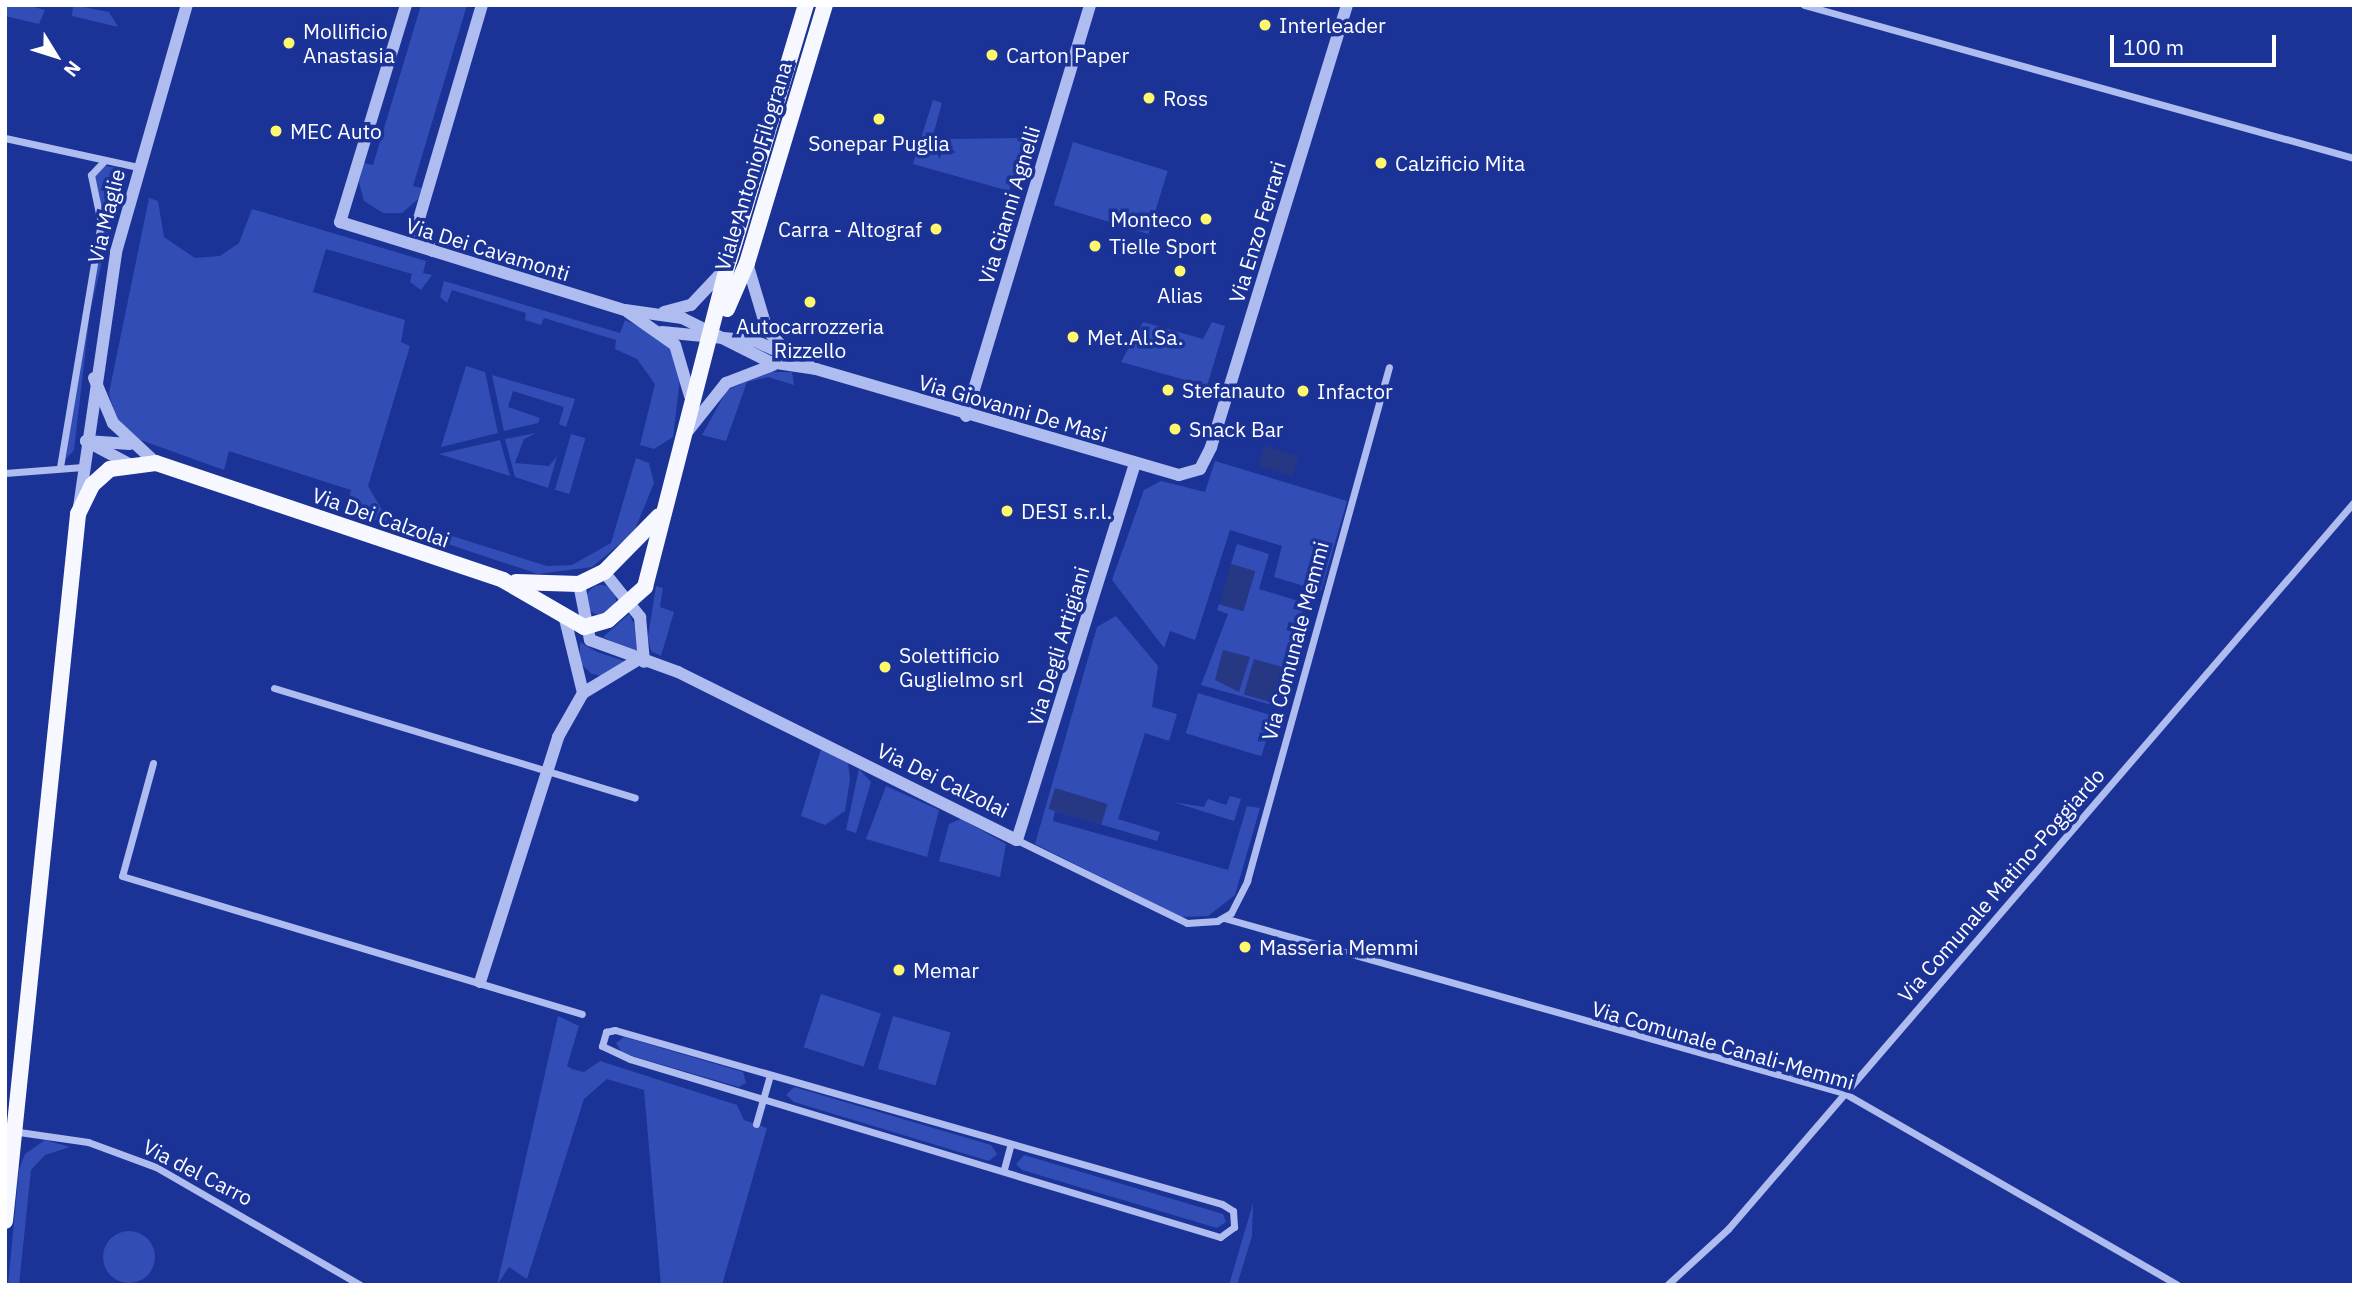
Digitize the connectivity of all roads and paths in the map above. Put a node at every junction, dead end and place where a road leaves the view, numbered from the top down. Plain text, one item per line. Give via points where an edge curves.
1 (187, 5) edge
2 (406, 5) edge
3 (482, 5) edge
4 (806, 5) edge
5 (825, 5) edge
6 (1090, 5) edge
7 (1347, 5) edge
8 (1804, 5) edge
9 (5, 138) edge
10 (2354, 158) edge
11 (103, 161) junction
12 (138, 167) junction
13 (438, 256) junction
14 (729, 261) junction
15 (747, 263) junction
16 (625, 310) junction
17 (663, 313) junction
18 (662, 332) junction
19 (715, 337) junction
20 (786, 359) junction
21 (1389, 367) dead end
22 (94, 377) junction
23 (966, 416) junction
24 (687, 432) junction
25 (86, 441) junction
26 (130, 444) junction
27 (156, 463) junction
28 (129, 464) junction
29 (1135, 464) junction
30 (60, 467) junction
31 (83, 467) junction
32 (1200, 468) joint
33 (5, 473) edge
34 (2354, 502) edge
35 (665, 508) junction
36 (78, 514) junction
37 (604, 572) junction
38 (503, 580) junction
39 (579, 583) junction
40 (633, 603) junction
41 (565, 620) junction
42 (584, 627) junction
43 (640, 662) junction
44 (274, 688) dead end
45 (583, 693) junction
46 (153, 763) dead end
47 (545, 769) junction
48 (635, 798) dead end
49 (1017, 840) junction
50 (1224, 918) junction
51 (480, 982) junction
52 (582, 1014) dead end
53 (770, 1075) junction
54 (1844, 1093) junction
55 (763, 1099) junction
56 (755, 1125) dead end
57 (9, 1130) edge
58 (1010, 1146) junction
59 (1003, 1169) junction
60 (5, 1221) edge
61 (360, 1285) edge
62 (1667, 1285) edge
63 (2178, 1285) edge

1 - 12 street, Via Maglie
2 - 13 street, Via Dei Cavamonti via 340,222
3 - 13 street via 416,229
4 - 14 main road, Viale Antonio Filograna
5 - 15 main road, Viale Antonio Filograna
6 - 23 street, Via Gianni Agnelli
7 - 32 street, Via Enzo Ferrari
8 - 10 street
9 - 11 street
11 - 12 street
11 - 30 street via 91,175 101,223 85,290
12 - 22 street, Via Maglie
13 - 16 street, Via Dei Cavamonti
14 - 17 street via 704,296
14 - 19 main road, Viale Antonio Filograna
15 - 19 main road, Viale Antonio Filograna
15 - 20 street via 767,330
16 - 17 street
16 - 18 street
17 - 19 street
18 - 19 street
18 - 24 street via 675,345 691,386
19 - 20 street
19 - 24 main road, Viale Antonio Filograna
20 - 23 street, Via Giovanni De Masi
20 - 24 street via 750,369 726,383
21 - 50 street, Via Comunale Memmi via 1247,881
22 - 25 street, Via Maglie
22 - 26 street via 113,423
23 - 29 street, Via Giovanni De Masi
24 - 35 main road, Viale Antonio Filograna
25 - 26 street
25 - 28 street
25 - 31 street, Via Maglie
26 - 27 street
27 - 28 main road
27 - 38 main road, Via Dei Calzolai
28 - 36 main road via 110,468 92,485
29 - 32 street, Via Giovanni De Masi via 1179,475
29 - 49 street, Via Degli Artigiani
30 - 31 street
30 - 33 street
31 - 36 street, Via Maglie
34 - 54 street, Via Comunale Matino-Poggiardo
35 - 37 main road via 636,546
35 - 40 main road, Viale Antonio Filograna via 645,587
36 - 57 main road
37 - 39 main road
37 - 40 street
38 - 39 main road
38 - 41 main road, Via Dei Calzolai
39 - 42 street
40 - 42 main road
40 - 43 street
41 - 42 main road, Via Dei Calzolai
41 - 45 street
42 - 43 street, Via Dei Calzolai via 590,640
43 - 45 street
43 - 49 street, Via Dei Calzolai via 701,682
44 - 47 street
45 - 47 street
46 - 51 street via 122,876
47 - 48 street
47 - 51 street
49 - 50 street, Via Dei Calzolai via 1178,920 1194,925
50 - 54 street, Via Comunale Canali-Memmi
51 - 52 street
53 - 55 street
53 - 55 street via 615,1030 602,1039 609,1053
53 - 58 street
54 - 62 street, Via Comunale Matino-Poggiardo via 1728,1229
54 - 63 street, Via Comunale Canali-Memmi
55 - 56 street
55 - 59 street
57 - 60 main road
57 - 61 street, Via del Carro via 88,1142 156,1167
58 - 59 street
58 - 59 street via 1222,1204 1233,1211 1234,1227 1220,1237

